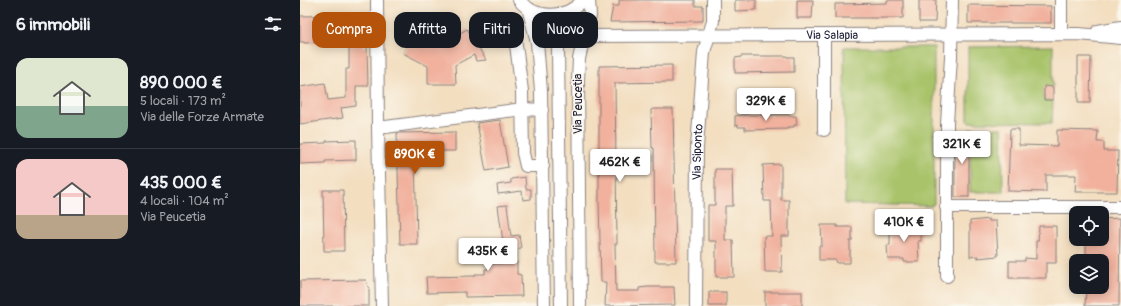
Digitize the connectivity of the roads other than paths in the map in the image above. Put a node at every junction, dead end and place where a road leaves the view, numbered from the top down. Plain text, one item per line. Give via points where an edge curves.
1 (377, 0) edge
2 (584, 0) edge
3 (589, 0) edge
4 (713, 0) edge
5 (952, 0) edge
6 (1061, 0) edge
7 (523, 4) edge
8 (573, 9) junction
9 (590, 12) edge
10 (1121, 27) edge
11 (951, 34) junction
12 (1061, 34) junction
13 (1079, 34) junction
14 (709, 35) junction
15 (824, 35) junction
16 (598, 36) edge
17 (1121, 38) edge
18 (516, 48) edge
19 (582, 48) edge
20 (522, 91) junction
21 (541, 91) junction
22 (523, 109) junction
23 (542, 110) junction
24 (378, 128) junction
25 (824, 130) dead end
26 (543, 166) junction
27 (946, 207) junction
28 (1121, 207) edge
29 (947, 276) dead end
30 (382, 306) edge
31 (544, 306) edge
32 (561, 306) edge
33 (580, 306) edge
34 (696, 306) edge

1 - 24 street
2 - 8 street
3 - 9 street, Via Peucetia
4 - 14 street, Via Siponto via 713,21
5 - 11 street
6 - 12 street
7 - 8 street via 538,13 550,15 562,14
7 - 21 street via 537,42
8 - 32 street via 560,34 558,48
10 - 13 street, Via Salapia
11 - 12 street, Via Salapia
11 - 15 street, Via Salapia
11 - 27 street
12 - 13 street, Via Salapia
13 - 17 street, Via Salapia
14 - 15 street, Via Salapia
14 - 16 street, Via Salapia
14 - 34 street, Via Siponto via 704,52 697,148
15 - 25 street
18 - 20 street
19 - 33 street, Via Peucetia via 578,80
20 - 21 street
20 - 22 street
21 - 23 street
22 - 23 street
22 - 24 street
22 - 26 street via 523,153 526,166
23 - 26 street
24 - 30 street
26 - 31 street
27 - 28 street
27 - 29 street

